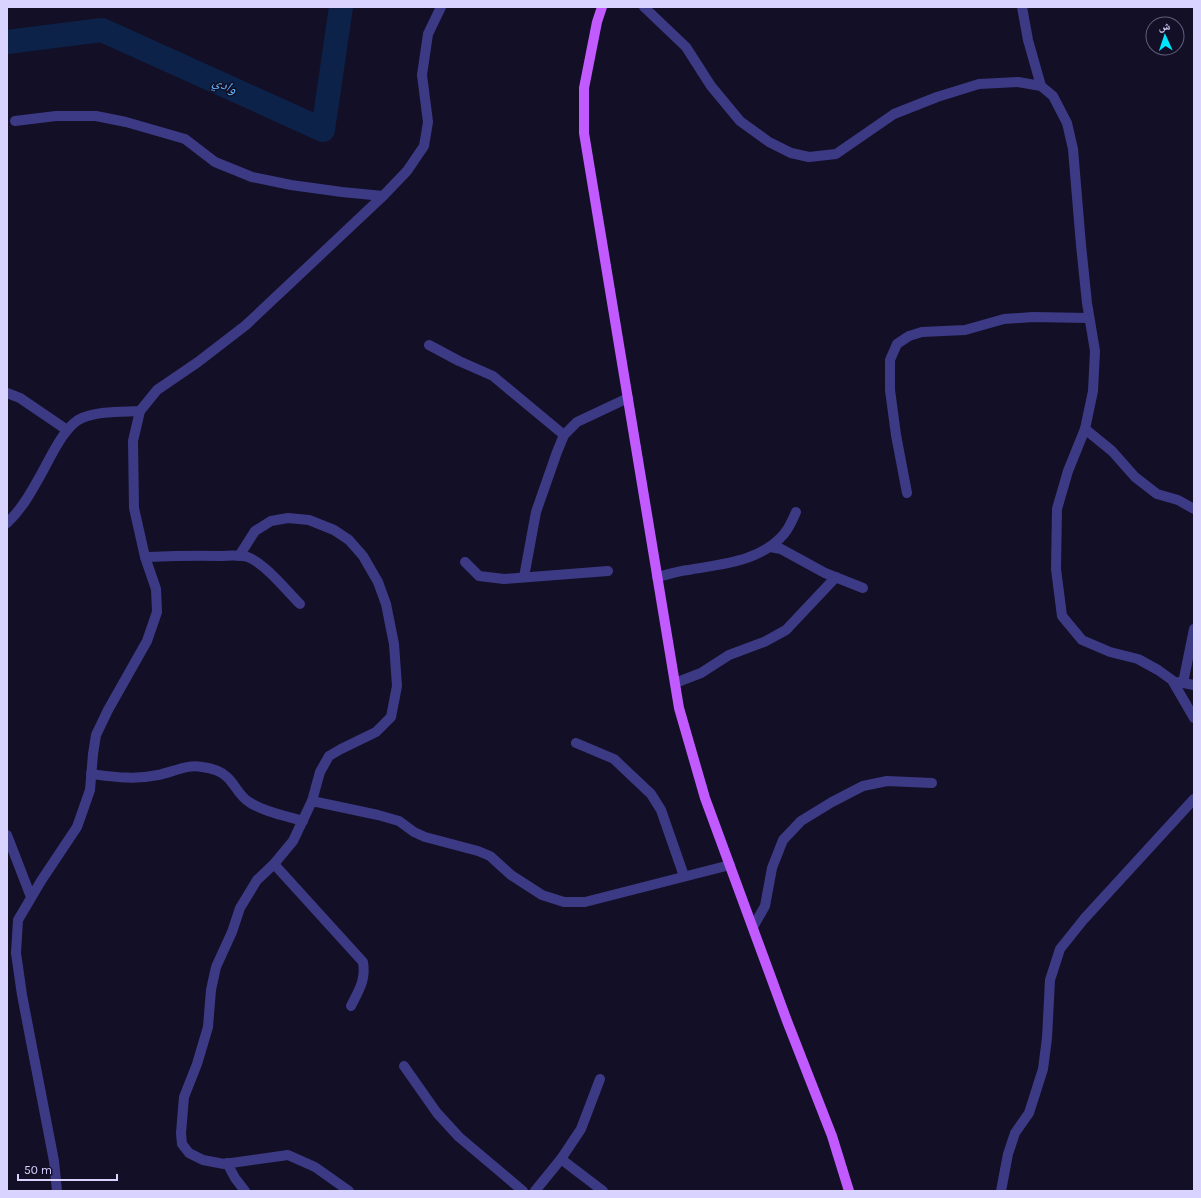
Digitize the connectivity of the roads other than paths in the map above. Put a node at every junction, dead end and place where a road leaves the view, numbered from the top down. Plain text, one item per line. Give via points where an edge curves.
1 (441, 7) edge
2 (602, 7) edge
3 (644, 7) edge
4 (1022, 7) edge
5 (1041, 86) junction
6 (15, 121) dead end
7 (383, 196) junction
8 (1089, 318) junction
9 (429, 345) dead end
10 (7, 393) edge
11 (628, 398) junction
12 (140, 411) junction
13 (1085, 429) junction
14 (67, 430) junction
15 (564, 435) junction
16 (907, 494) dead end
17 (1194, 509) edge
18 (796, 512) dead end
19 (7, 522) edge
20 (770, 547) junction
21 (239, 556) junction
22 (145, 557) junction
23 (465, 562) dead end
24 (608, 571) dead end
25 (524, 577) junction
26 (657, 577) junction
27 (836, 577) junction
28 (863, 588) dead end
29 (300, 604) dead end
30 (1194, 629) edge
31 (1172, 680) junction
32 (675, 683) junction
33 (1183, 683) junction
34 (1194, 685) edge
35 (1194, 718) edge
36 (576, 743) dead end
37 (92, 774) junction
38 (932, 783) dead end
39 (1194, 799) edge
40 (312, 801) junction
41 (304, 821) junction
42 (7, 835) edge
43 (274, 864) junction
44 (730, 865) junction
45 (684, 876) junction
46 (31, 897) junction
47 (753, 927) junction
48 (351, 1006) dead end
49 (404, 1066) dead end
50 (600, 1079) dead end
51 (561, 1159) junction
52 (227, 1163) junction
53 (57, 1191) edge
54 (245, 1191) edge
55 (349, 1191) edge
56 (523, 1191) edge
57 (535, 1191) edge
58 (603, 1191) edge
59 (850, 1191) edge
60 (1000, 1191) edge

1 - 7 street via 428,34 422,75 428,122 424,146 407,171
2 - 11 main road via 584,88 584,133
3 - 5 street via 686,46 711,86 740,121 769,142 791,153 809,157 836,154 894,114 979,84 1018,82
4 - 5 street
5 - 8 street via 1053,96 1067,124 1073,149 1080,245
6 - 7 street via 56,116 96,116 126,122 185,139 215,162 252,177 291,185
7 - 12 street via 246,325 157,390
8 - 13 street via 1095,352 1093,391
8 - 16 street via 1004,319 965,330 922,332 909,336 897,344 890,360 890,390
9 - 15 street via 493,376
10 - 14 street via 20,398
11 - 15 street via 578,422
11 - 26 main road
12 - 14 street via 91,415 74,423
12 - 22 street via 133,441 134,508
13 - 17 street via 1112,452 1135,477 1157,494 1178,500
13 - 31 street via 1068,471 1057,509 1056,569 1062,616 1082,640 1110,652 1138,659
14 - 19 street via 17,514
15 - 25 street via 536,512
18 - 20 street via 785,533
20 - 26 street via 746,559
20 - 27 street via 781,549
21 - 22 street
21 - 29 street via 258,563
21 - 40 street via 255,531 271,521 288,518 309,520 334,530 349,540 363,556 378,582 386,604 394,644 397,686 392,717 376,732 329,756 320,772
22 - 37 street via 156,589 157,612 147,641 96,735
23 - 25 street via 479,576 504,579
24 - 25 street
26 - 32 main road
27 - 28 street
27 - 32 street via 786,630 764,642 729,655 701,673
30 - 33 street
31 - 33 street
31 - 35 street
32 - 44 main road via 679,708 706,798
33 - 34 street
36 - 45 street via 614,759 651,794 661,810
37 - 41 street via 129,779 158,775 183,767 201,766 216,770 227,777 248,802
37 - 46 street via 90,790 77,827
38 - 47 street via 887,781 863,786 801,821 783,840 772,868 765,906
39 - 60 street via 1084,919 1060,949 1050,980 1043,1069 1029,1113 1015,1133
40 - 41 street
40 - 45 street via 399,821 425,837 478,851 490,856 511,875 542,895 564,902 585,902
41 - 43 street via 293,841
42 - 46 street
43 - 48 street via 363,962 364,973 360,988
43 - 52 street via 257,880 246,897 216,967 208,1027 184,1097 182,1144 189,1154 204,1160
44 - 45 street
44 - 47 main road
46 - 53 street via 18,920 16,953 54,1161
47 - 59 main road via 832,1136
49 - 56 street via 437,1113 459,1137
50 - 51 street via 581,1129
51 - 57 street
51 - 58 street
52 - 54 street
52 - 55 street via 288,1155 315,1167

